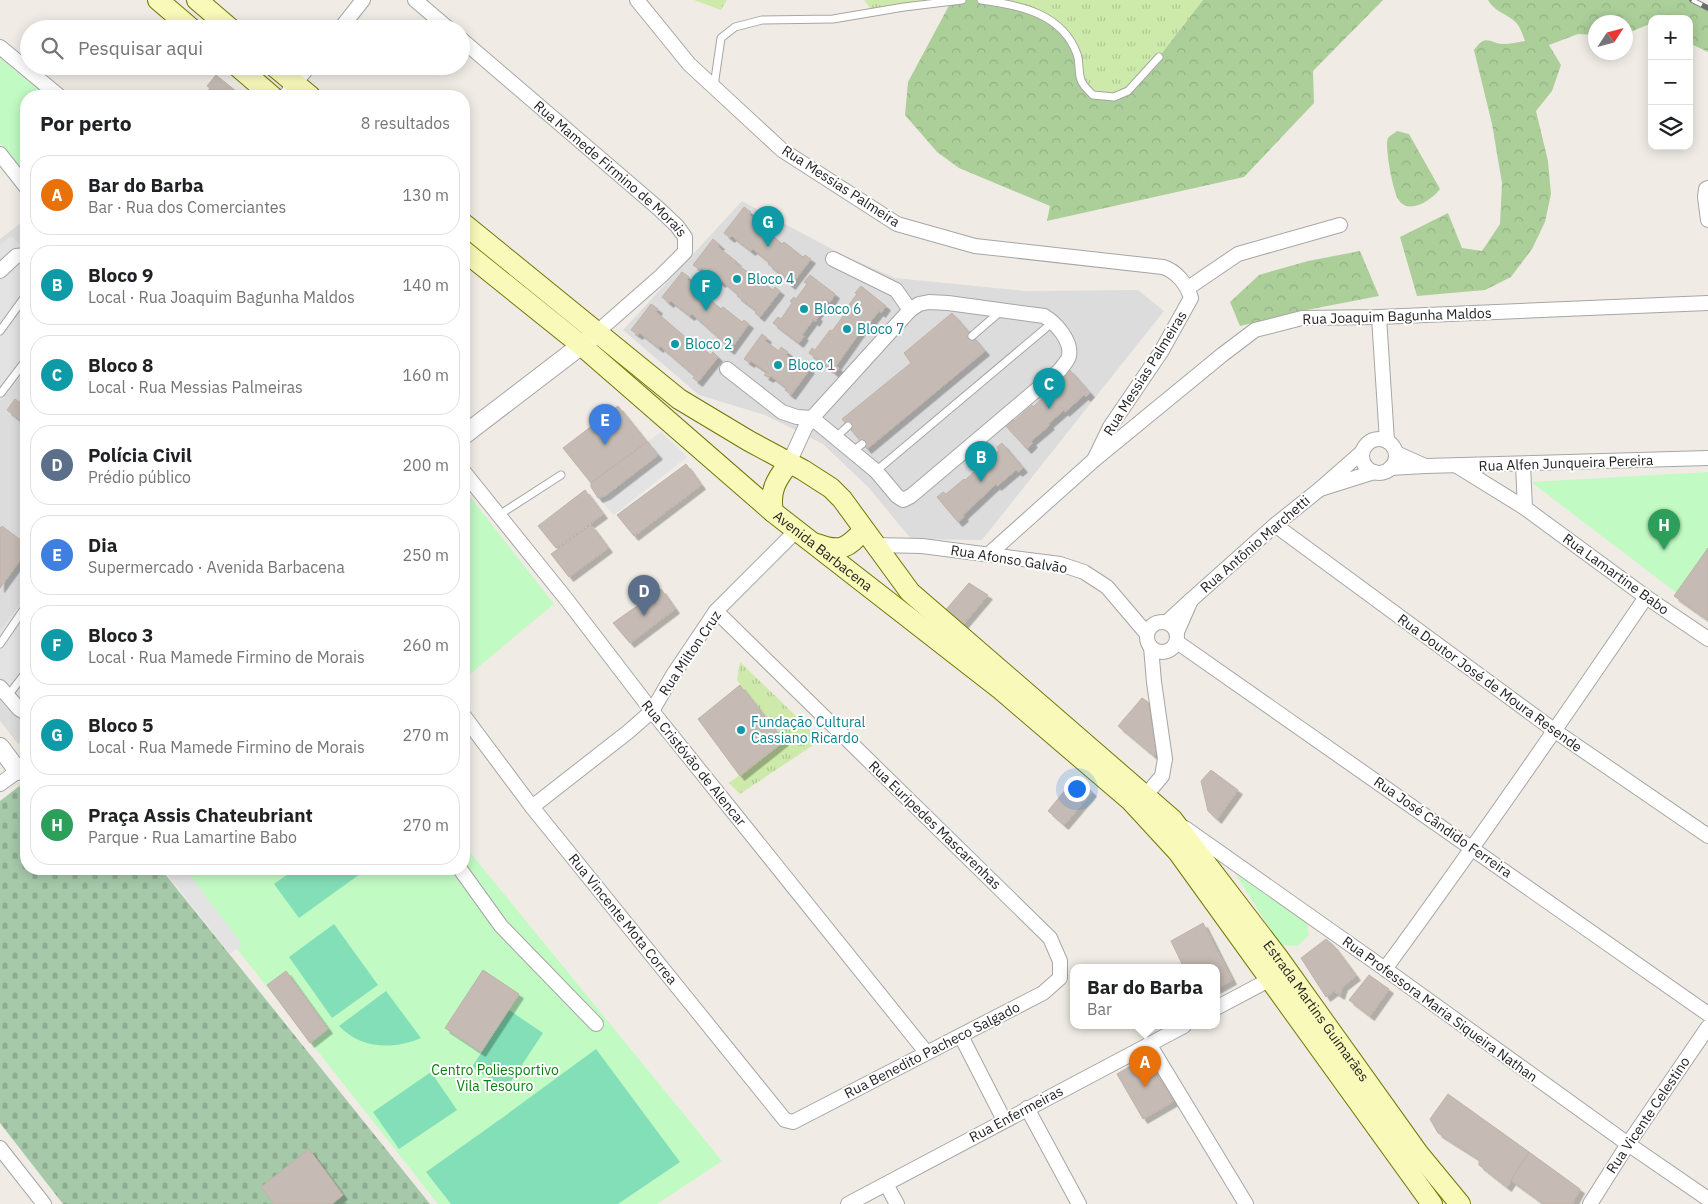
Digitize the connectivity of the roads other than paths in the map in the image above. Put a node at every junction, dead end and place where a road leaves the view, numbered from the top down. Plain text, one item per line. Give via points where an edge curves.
1 (158, 0) edge
2 (197, 0) edge
3 (363, 0) edge
4 (416, 0) edge
5 (637, 0) edge
6 (962, 0) edge
7 (981, 0) edge
8 (181, 20) edge
9 (220, 20) edge
10 (347, 20) edge
11 (439, 20) edge
12 (0, 47) edge
13 (470, 47) edge
14 (1159, 57) dead end
15 (20, 64) edge
16 (34, 75) edge
17 (248, 75) edge
18 (282, 75) edge
19 (304, 75) edge
20 (714, 87) junction
21 (52, 90) edge
22 (265, 90) edge
23 (294, 90) edge
24 (297, 90) edge
25 (0, 154) edge
26 (20, 179) edge
27 (1707, 189) edge
28 (1708, 220) edge
29 (1340, 225) dead end
30 (470, 230) edge
31 (470, 255) edge
32 (20, 256) edge
33 (833, 259) dead end
34 (0, 271) edge
35 (1188, 288) junction
36 (1708, 302) edge
37 (20, 303) edge
38 (910, 310) junction
39 (1002, 311) junction
40 (1379, 317) junction
41 (1054, 322) junction
42 (0, 331) edge
43 (972, 336) dead end
44 (589, 339) junction
45 (20, 368) edge
46 (727, 369) dead end
47 (1, 394) edge
48 (812, 418) junction
49 (848, 426) dead end
50 (470, 429) edge
51 (835, 438) junction
52 (1387, 441) junction
53 (1362, 452) junction
54 (1396, 453) junction
55 (1708, 458) edge
56 (1094, 460) junction
57 (788, 463) junction
58 (1522, 465) junction
59 (1425, 466) junction
60 (1457, 466) junction
61 (1390, 468) junction
62 (876, 471) junction
63 (1374, 472) junction
64 (561, 475) dead end
65 (470, 479) edge
66 (1320, 489) junction
67 (1525, 508) junction
68 (773, 512) junction
69 (499, 515) junction
70 (1275, 525) junction
71 (797, 530) junction
72 (869, 538) junction
73 (812, 542) junction
74 (989, 554) junction
75 (1646, 597) junction
76 (1191, 600) junction
77 (716, 611) junction
78 (20, 615) edge
79 (1167, 622) junction
80 (1177, 637) junction
81 (1708, 639) edge
82 (1149, 641) junction
83 (0, 644) edge
84 (20, 677) edge
85 (4, 692) edge
86 (20, 710) edge
87 (652, 711) junction
88 (470, 724) edge
89 (1555, 731) junction
90 (0, 747) edge
91 (20, 766) edge
92 (20, 769) edge
93 (0, 784) edge
94 (1146, 795) junction
95 (532, 807) junction
96 (1172, 819) junction
97 (1708, 836) edge
98 (1473, 848) junction
99 (1178, 852) joint
100 (464, 875) edge
101 (1060, 961) joint
102 (1386, 969) junction
103 (1269, 980) junction
104 (1220, 1006) edge
105 (1708, 1014) edge
106 (596, 1024) dead end
107 (1708, 1027) edge
108 (1178, 1029) edge
109 (961, 1036) junction
110 (1149, 1044) junction
111 (926, 1052) junction
112 (1027, 1108) junction
113 (785, 1120) joint
114 (1004, 1120) junction
115 (1628, 1144) junction
116 (0, 1148) edge
117 (886, 1184) junction
118 (1708, 1199) edge
119 (44, 1204) edge
120 (848, 1204) edge
121 (897, 1204) edge
122 (1078, 1204) edge
123 (1246, 1204) edge
124 (1432, 1204) edge
125 (1460, 1204) edge
126 (1590, 1204) edge

1 - 8 main road
2 - 9 main road
3 - 10 street
4 - 11 street
5 - 20 street, Rua Messias Palmeira via 689,64
6 - 20 lane via 833,19 762,20 734,27 721,38
7 - 14 lane via 1024,8 1054,22 1074,47 1081,81 1093,96 1114,97 1128,91
12 - 15 street
13 - 44 street, Rua Mamede Firmino de Morais via 658,208 685,237 685,252
16 - 21 street
17 - 22 main road
18 - 23 main road
19 - 24 street
20 - 35 street, Rua Messias Palmeira via 782,150 897,224 975,246 1163,267 1171,270
25 - 26 street
27 - 28 street
29 - 35 street via 1238,254
30 - 44 main road, Avenida Barbacena
31 - 44 main road, Avenida Barbacena
32 - 34 street
33 - 38 street via 896,290
35 - 56 street, Rua Messias Palmeiras via 1191,298 1161,352 1110,427
36 - 40 street, Rua Joaquim Bagunha Maldos
37 - 42 lane
38 - 39 street via 929,302
38 - 48 street
39 - 41 street via 1044,316
39 - 43 lane
40 - 52 street
40 - 56 street, Rua Joaquim Bagunha Maldos via 1302,318 1254,330
41 - 62 lane
41 - 62 street via 1069,346 1069,358 1060,370 911,496 903,500 897,496
44 - 50 street
44 - 57 main road, Avenida Barbacena via 679,399
44 - 68 main road, Avenida Barbacena
45 - 47 lane
46 - 48 street via 782,412
48 - 51 street
48 - 57 street
49 - 51 lane
51 - 62 street via 857,448
52 - 53 street via 1372,440
52 - 54 street
53 - 63 street via 1363,462
53 - 66 street, Rua Antônio Marchetti
54 - 59 street
54 - 61 street
55 - 58 street, Rua Alfen Junqueira Pereira
56 - 74 street, Rua Joaquim Bagunha Maldos
57 - 68 main road via 774,486
57 - 72 main road, Avenida Barbacena via 831,488
58 - 60 street, Rua Alfen Junqueira Pereira
58 - 67 street
59 - 60 street, Rua Alfen Junqueira Pereira
59 - 61 street
60 - 67 street, Rua Lamartine Babo
61 - 63 street
63 - 66 street
64 - 69 lane
65 - 69 street, Rua Cristóvão de Alencar
66 - 70 street, Rua Antônio Marchetti
67 - 75 street, Rua Lamartine Babo
68 - 71 main road, Avenida Barbacena
69 - 87 street, Rua Cristóvão de Alencar
70 - 76 street, Rua Antônio Marchetti
70 - 89 street, Rua Doutor José de Moura Resende
71 - 73 main road, Avenida Barbacena
71 - 77 street, Rua Milton Cruz
72 - 73 main road via 838,549
72 - 74 street, Rua Afonso Galvão
72 - 94 main road, Avenida Barbacena via 910,592
73 - 99 main road, Avenida Barbacena via 999,688 1132,801
74 - 82 street, Rua Afonso Galvão via 1060,564 1084,572 1107,587
75 - 81 street, Rua Lamartine Babo
75 - 89 street
76 - 79 street, Rua Antônio Marchetti
76 - 80 street
77 - 87 street, Rua Milton Cruz
77 - 101 street, Rua Euripedes Mascarenhas via 1050,938
78 - 83 lane
79 - 80 street
79 - 82 street via 1153,624
80 - 82 street via 1175,646 1168,651 1159,652
80 - 98 street, Rua José Cândido Ferreira
82 - 94 street via 1165,759 1162,776
84 - 85 lane
85 - 86 street
87 - 95 street, Rua Milton Cruz
87 - 111 street, Rua Cristóvão de Alencar
88 - 95 street, Rua Vincente Mota Correa
89 - 97 street, Rua Doutor José de Moura Resende
89 - 98 street
90 - 91 street
92 - 93 street
94 - 96 main road, Avenida Barbacena
95 - 113 street, Rua Vincente Mota Correa
96 - 102 street, Rua Professora Maria Siqueira Nathan
96 - 125 main road, Estrada Martins Guimarães via 1277,956 1418,1153
98 - 102 street
98 - 105 street, Rua José Cândido Ferreira
99 - 103 main road, Estrada Martins Guimarães
100 - 106 street via 501,926
101 - 109 street, Rua Benedito Pacheco Salgado via 1060,978 1043,993
102 - 115 street, Rua Professora Maria Siqueira Nathan
103 - 104 street
103 - 124 main road, Estrada Martins Guimarães
107 - 115 street, Rua Vicente Celestino
108 - 110 street, Rua Enfermeiras
109 - 111 street, Rua Benedito Pacheco Salgado
109 - 114 street
110 - 112 street, Rua Enfermeiras
110 - 123 street
111 - 113 street, Rua Benedito Pacheco Salgado via 793,1122
112 - 114 street, Rua Enfermeiras
112 - 122 street
114 - 117 street, Rua Enfermeiras
115 - 118 street, Rua Professora Maria Siqueira Nathan
115 - 126 street, Rua Vicente Celestino
116 - 119 street
117 - 120 street, Rua Enfermeiras
117 - 121 street

